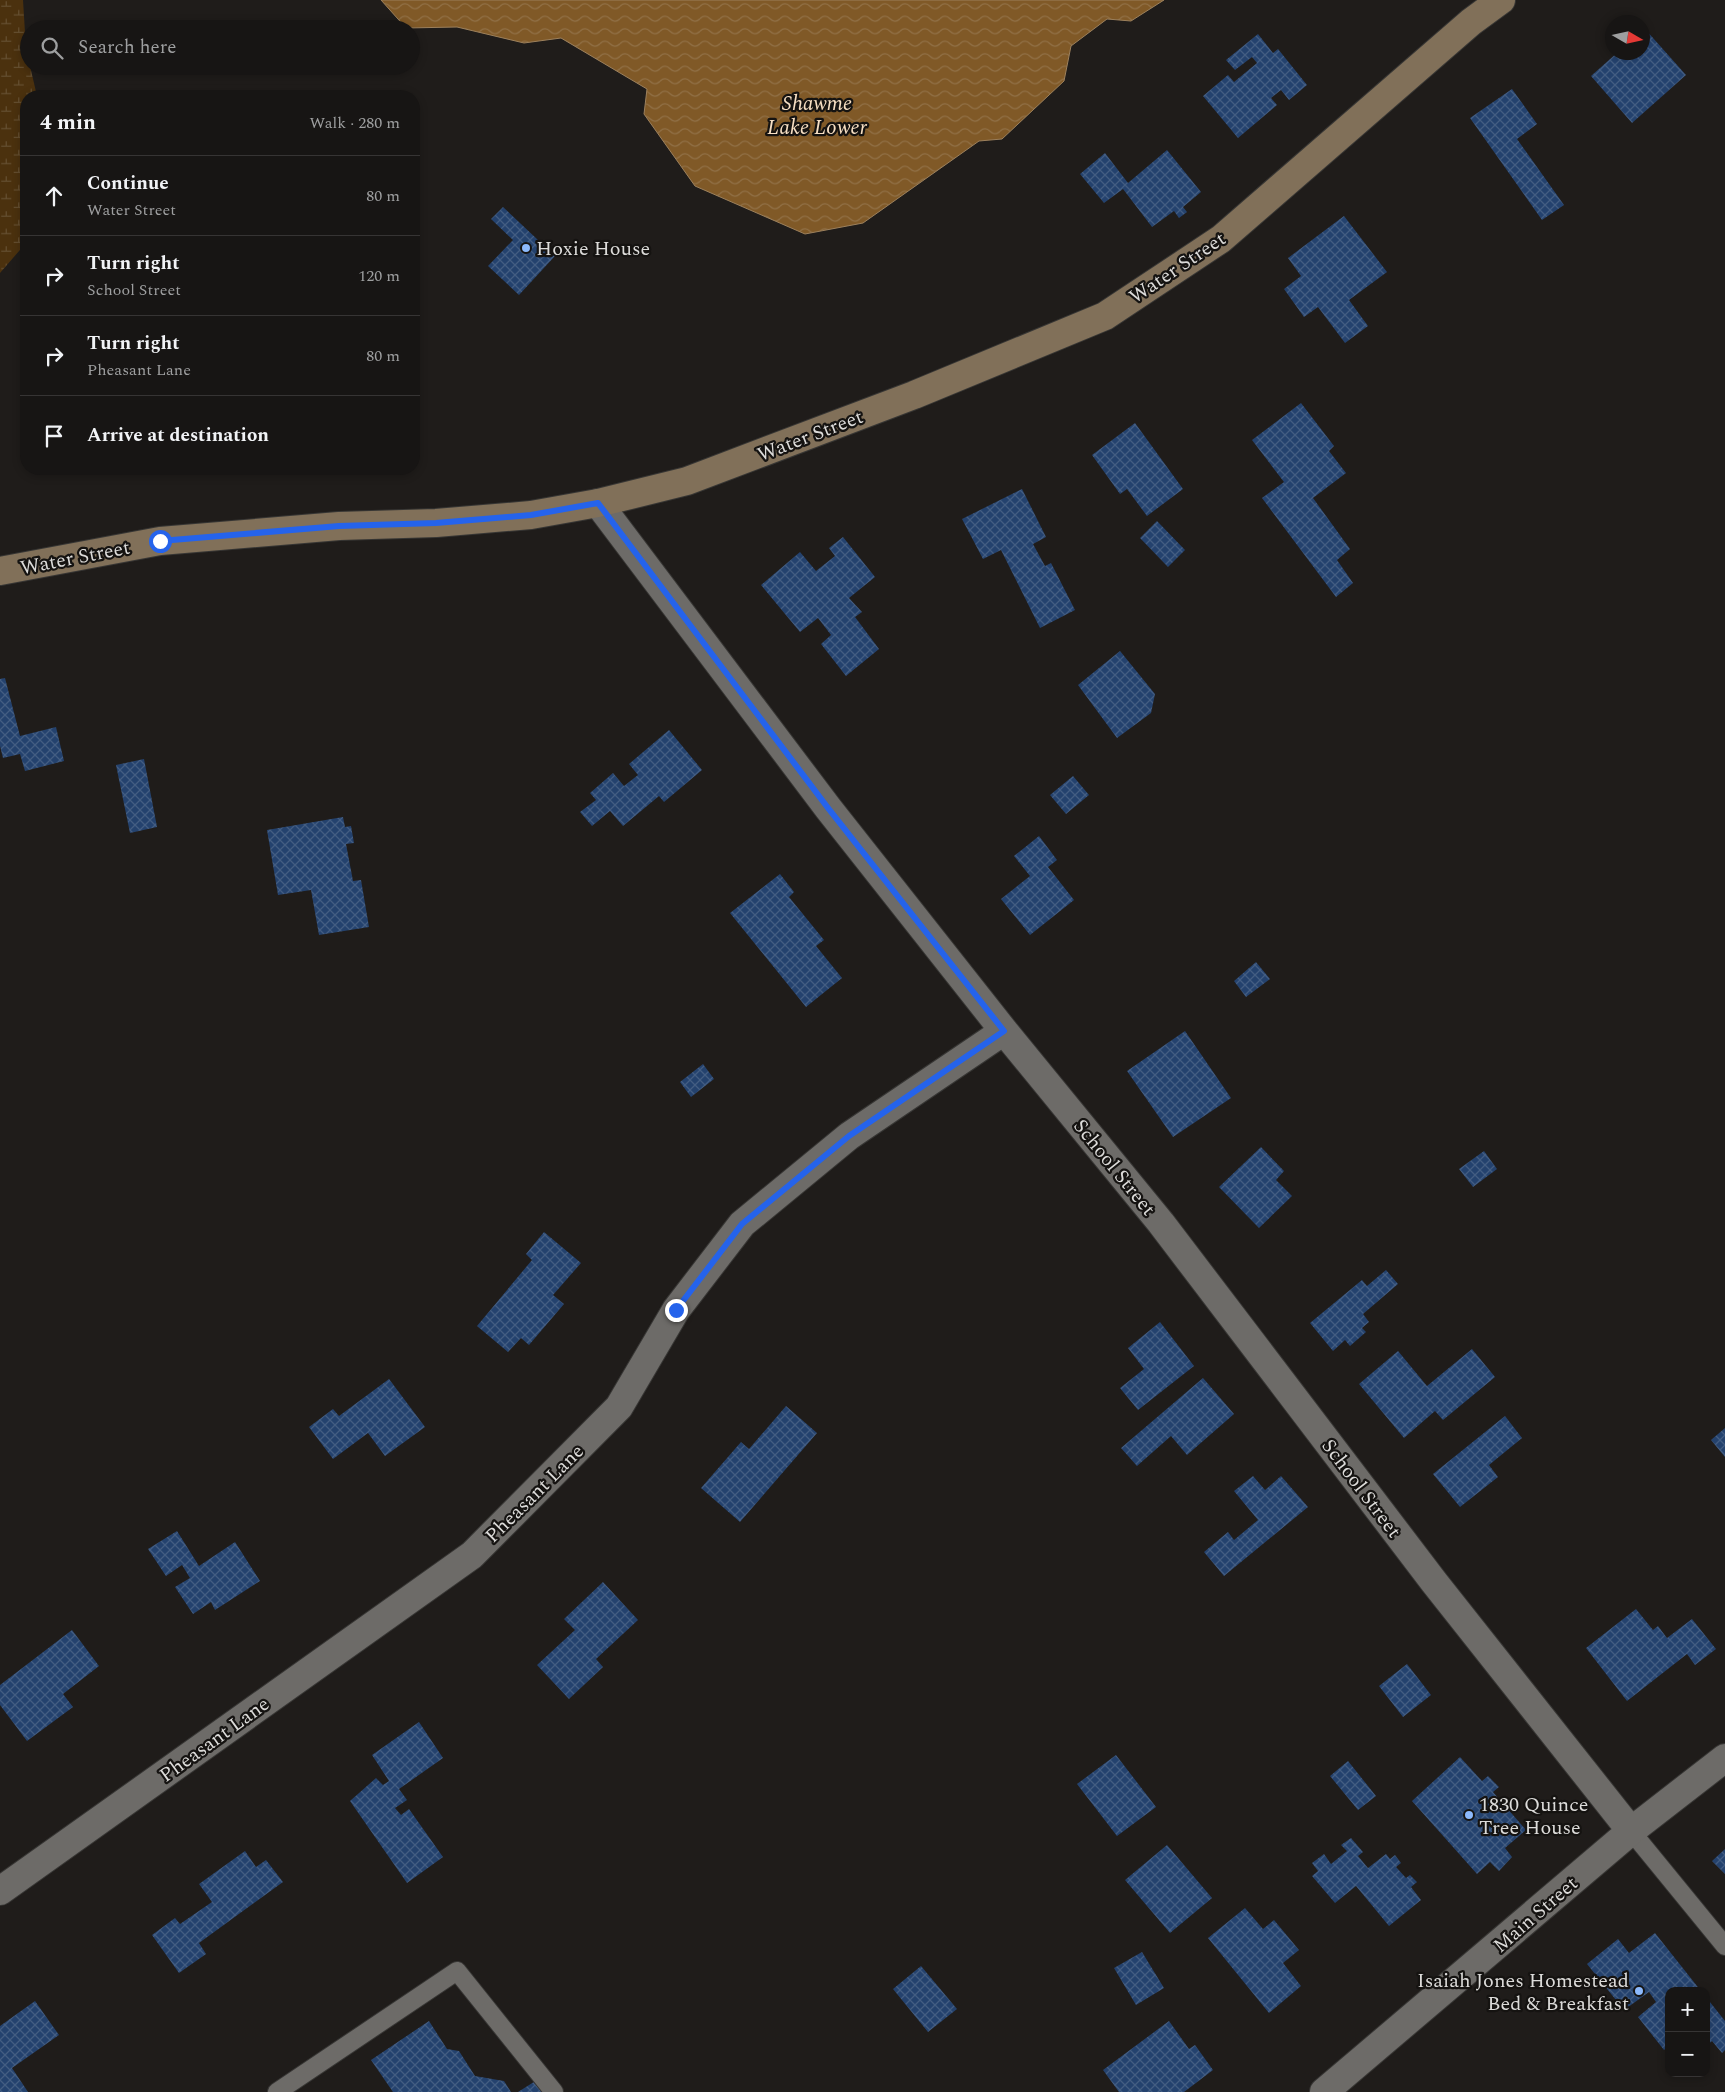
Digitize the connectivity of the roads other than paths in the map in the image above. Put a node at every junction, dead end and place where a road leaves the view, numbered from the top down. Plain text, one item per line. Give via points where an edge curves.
1 (1501, 0) edge
2 (598, 503) junction
3 (0, 572) edge
4 (1004, 1031) junction
5 (1725, 1758) edge
6 (1631, 1831) junction
7 (0, 1892) edge
8 (1725, 1946) edge
9 (278, 2092) edge
10 (554, 2092) edge
11 (1324, 2092) edge

1 - 2 main road, Water Street via 1471,22 1221,239 1106,316 914,395 687,481
2 - 3 main road, Water Street via 531,515 160,541
2 - 4 street, School Street via 828,808
4 - 6 street, School Street via 1161,1222 1428,1574
4 - 7 street, Pheasant Lane via 849,1136 742,1224 676,1310 619,1408 472,1555
5 - 6 street, Main Street
6 - 8 lane
6 - 11 street, Main Street
9 - 10 lane via 456,1971

